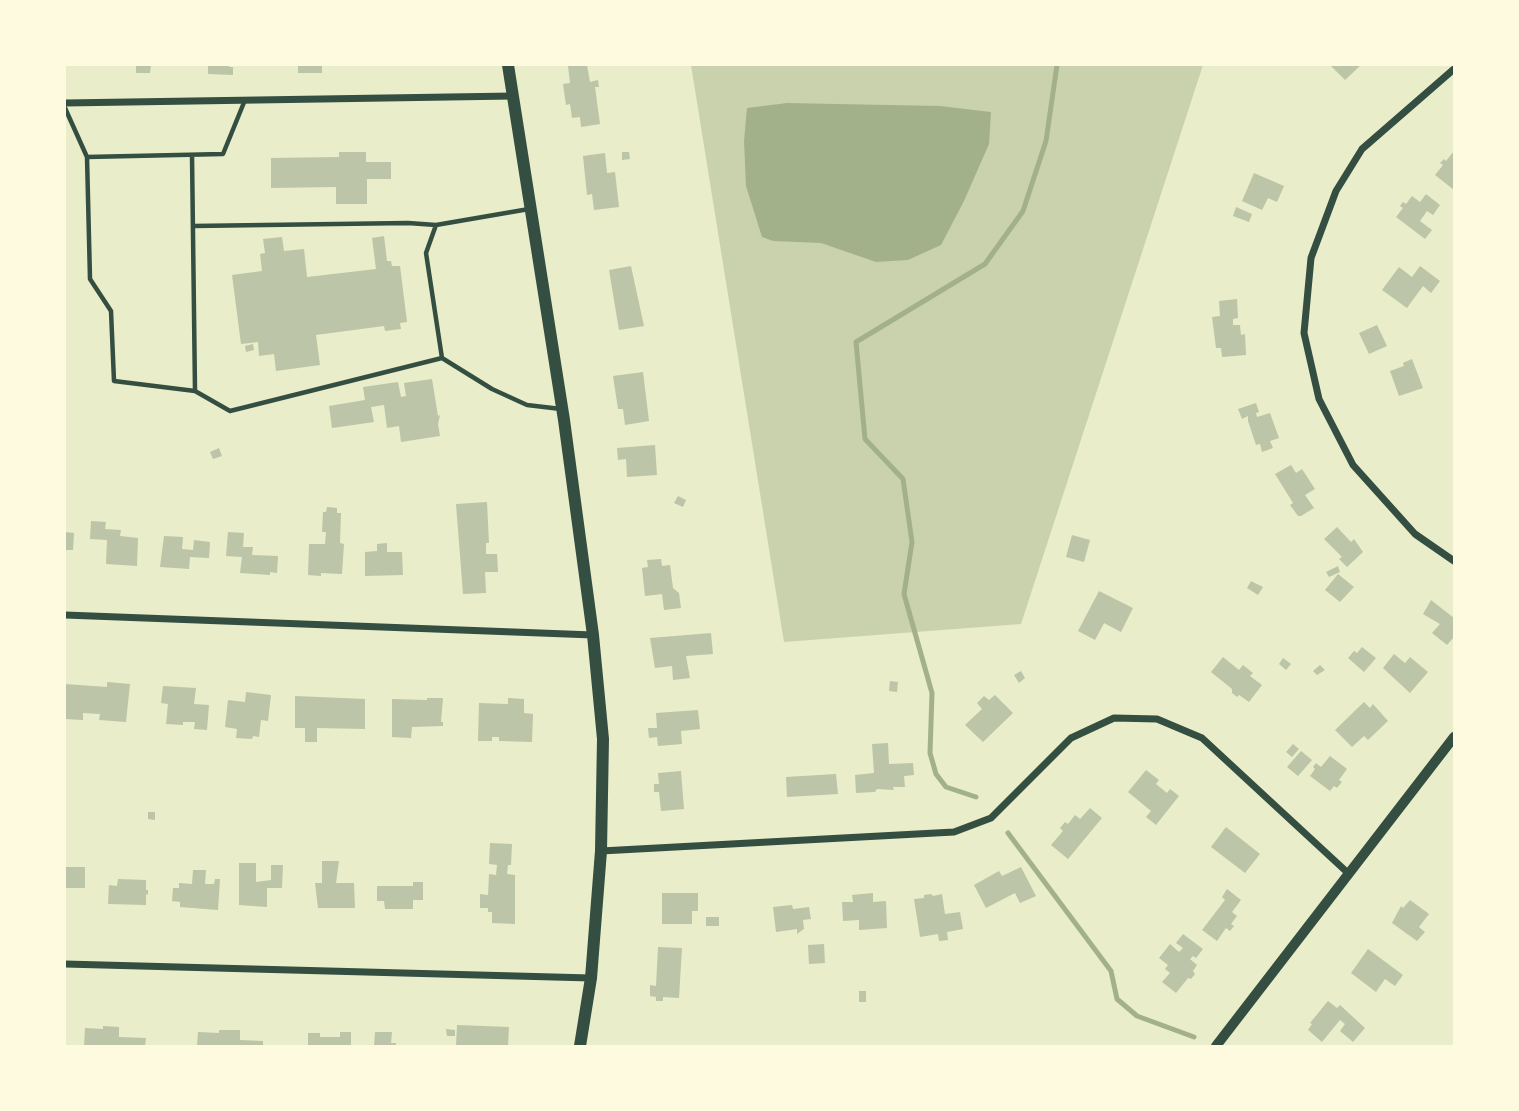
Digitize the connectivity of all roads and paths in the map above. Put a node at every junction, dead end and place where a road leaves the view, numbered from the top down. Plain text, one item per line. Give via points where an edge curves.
1 (508, 65) edge
2 (1454, 69) edge
3 (513, 96) junction
4 (245, 100) junction
5 (65, 105) edge
6 (192, 155) junction
7 (87, 157) junction
8 (531, 208) junction
9 (436, 225) junction
10 (193, 226) junction
11 (442, 358) junction
12 (195, 391) junction
13 (562, 409) junction
14 (1454, 561) edge
15 (65, 615) edge
16 (593, 635) junction
17 (1454, 737) edge
18 (601, 851) junction
19 (1349, 874) junction
20 (65, 964) edge
21 (591, 978) junction
22 (580, 1046) edge
23 (1216, 1046) edge

1 - 3 main road
2 - 14 street via 1362,149 1336,191 1311,258 1304,333 1319,399 1353,465 1415,534
3 - 4 street
3 - 8 main road
4 - 5 street
4 - 6 lane via 223,154
5 - 7 lane
6 - 7 lane
6 - 10 lane
7 - 12 lane via 90,279 111,311 114,381
8 - 9 lane
8 - 13 main road
9 - 10 lane
9 - 11 lane via 426,253
10 - 12 lane
11 - 12 lane via 230,411
11 - 13 lane via 527,405
13 - 16 main road
15 - 16 street
16 - 18 main road via 603,739
17 - 19 street
18 - 19 street via 954,832 991,818 1071,738 1114,718 1157,719 1202,737
18 - 21 main road
19 - 23 street
20 - 21 street
21 - 22 main road

